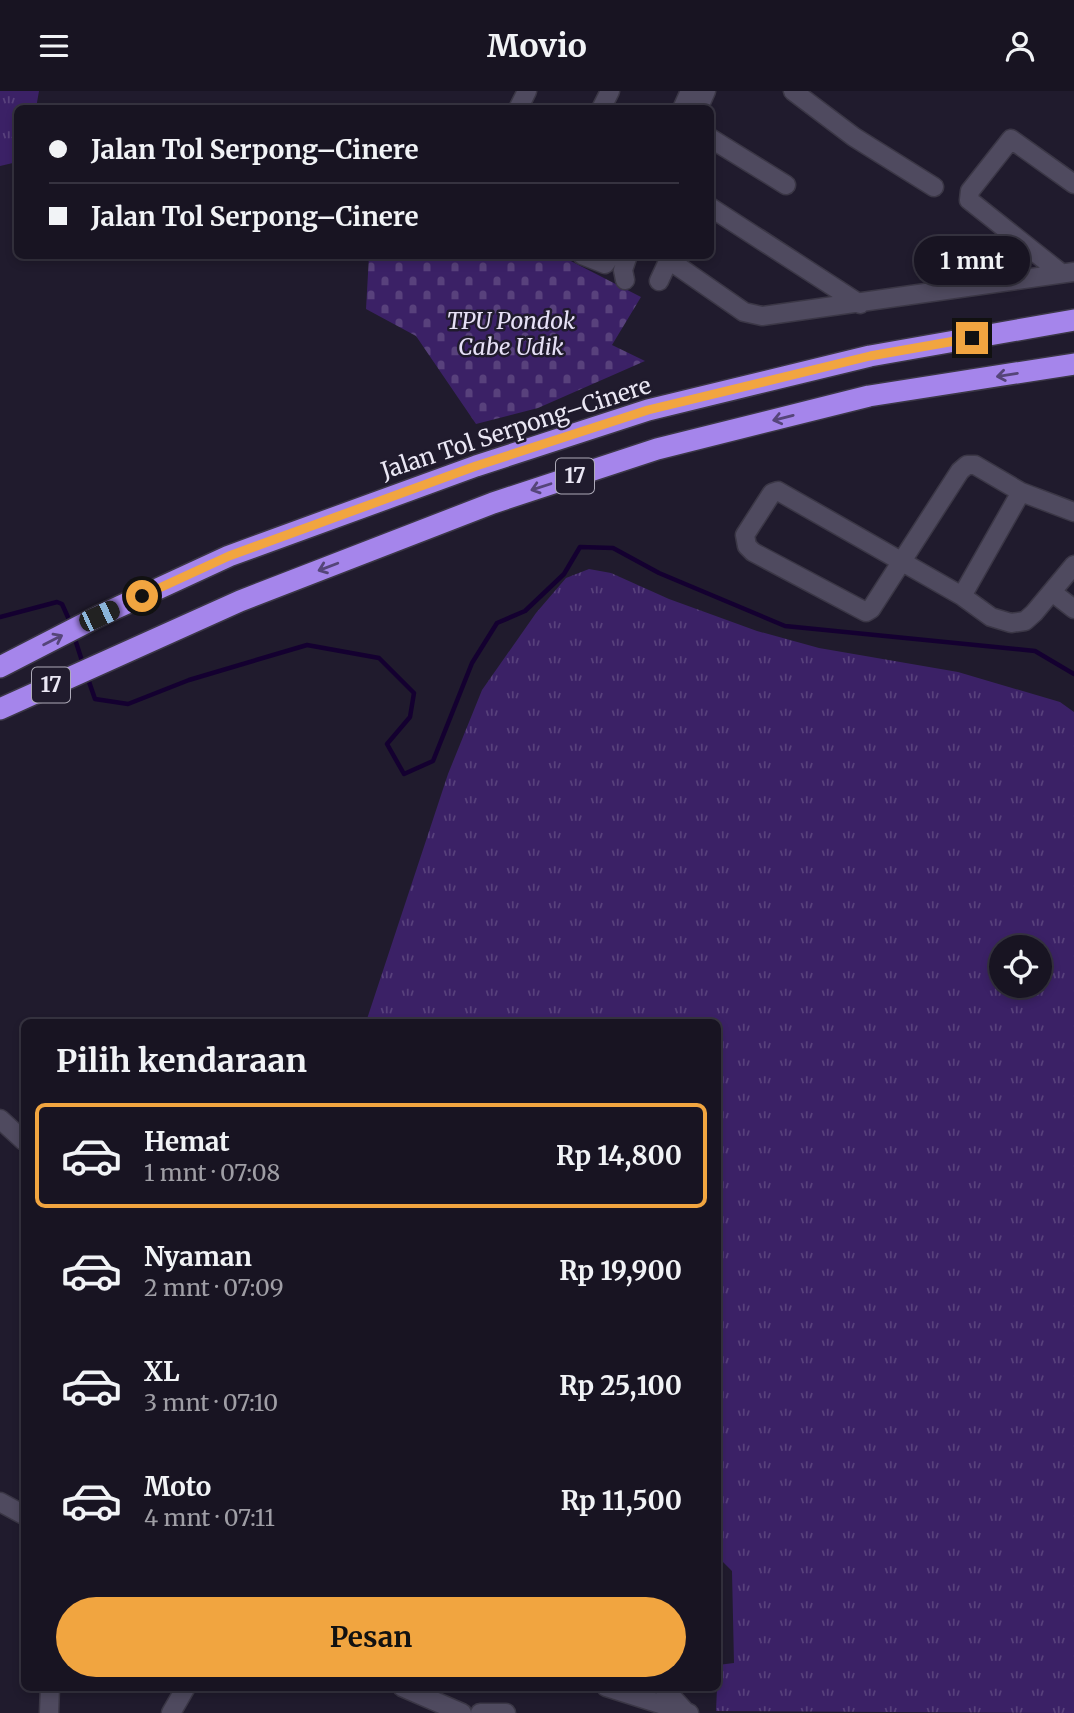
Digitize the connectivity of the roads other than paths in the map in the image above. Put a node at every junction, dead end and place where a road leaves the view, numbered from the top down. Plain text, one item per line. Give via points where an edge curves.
1 (793, 91) edge
2 (714, 140) edge
3 (1074, 184) edge
4 (786, 185) dead end
5 (934, 187) dead end
6 (714, 210) edge
7 (592, 259) edge
8 (608, 259) edge
9 (627, 259) edge
10 (670, 259) edge
11 (671, 259) edge
12 (925, 262) dead end
13 (1068, 272) edge
14 (625, 280) dead end
15 (659, 281) dead end
16 (957, 287) junction
17 (860, 304) junction
18 (1074, 320) edge
19 (1074, 365) edge
20 (1021, 492) junction
21 (1074, 512) edge
22 (902, 564) junction
23 (1074, 565) edge
24 (1052, 592) junction
25 (962, 596) junction
26 (1074, 609) edge
27 (3, 665) edge
28 (2, 708) edge
29 (0, 1119) edge
30 (21, 1138) edge
31 (0, 1502) edge
32 (21, 1513) edge
33 (50, 1691) edge
34 (184, 1691) edge
35 (411, 1691) edge
36 (619, 1691) edge
37 (667, 1691) edge
38 (687, 1712) edge
39 (49, 1713) edge
40 (171, 1713) edge
41 (462, 1713) edge
42 (482, 1713) edge
43 (506, 1713) edge

1 - 5 street via 854,137
2 - 4 street
3 - 13 street via 1011,139 970,191 970,200
6 - 17 street
7 - 8 street via 605,264
9 - 14 street
10 - 15 street
11 - 17 street via 744,312 762,316
12 - 16 street
13 - 16 street
16 - 17 street
27 -> 18 highway, Jalan Tol Serpong–Cinere / 17 via 229,556 476,466 648,410 870,356
19 -> 28 highway, 17 via 869,396 657,449 443,523 240,601
20 - 21 street
20 - 22 street via 975,465 967,465
20 - 25 street
22 - 22 street via 871,609 859,611 752,552 745,535 772,493 778,491
22 - 25 street
23 - 24 street
24 - 25 street via 1025,621 1011,623 991,617
24 - 26 street
29 - 30 street
31 - 32 street
33 - 39 street
34 - 40 street
35 - 41 street
36 - 38 street
37 - 38 street
42 - 43 street

